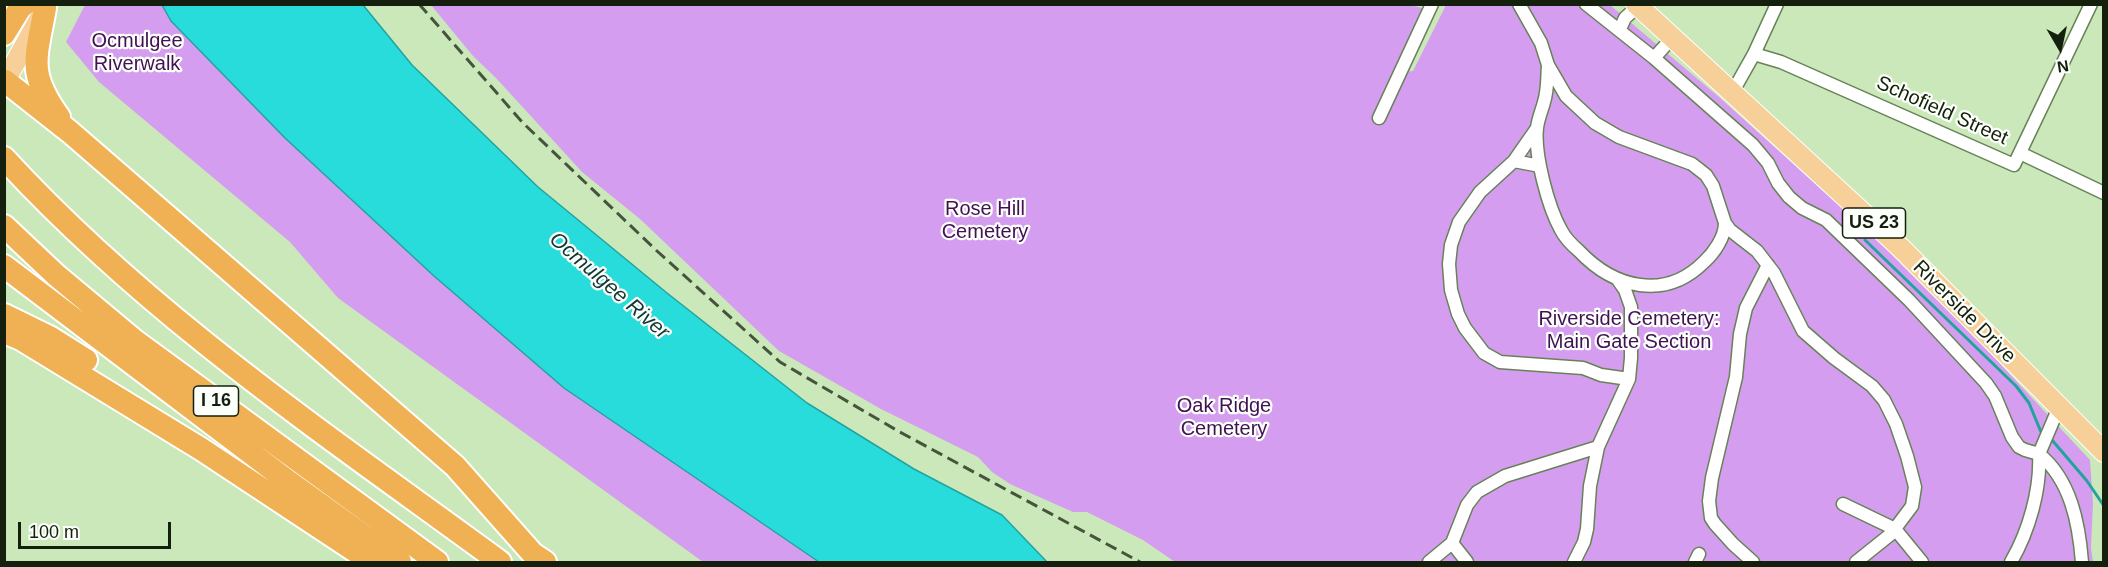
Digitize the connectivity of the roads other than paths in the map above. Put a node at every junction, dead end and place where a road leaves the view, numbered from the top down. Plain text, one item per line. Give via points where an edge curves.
1 (1432, 4) edge
2 (1519, 4) edge
3 (1586, 4) edge
4 (1777, 4) edge
5 (2091, 4) edge
6 (1637, 5) edge
7 (39, 6) edge
8 (1620, 29) junction
9 (4, 34) edge
10 (1672, 38) junction
11 (1754, 54) junction
12 (1654, 58) junction
13 (1548, 65) junction
14 (4, 81) edge
15 (1732, 93) junction
16 (1566, 96) junction
17 (1545, 99) junction
18 (1379, 118) dead end
19 (1537, 128) junction
20 (70, 132) junction
21 (2020, 153) junction
22 (4, 158) edge
23 (1514, 161) junction
24 (1540, 166) junction
25 (2103, 193) edge
26 (1725, 223) junction
27 (4, 226) edge
28 (1768, 265) junction
29 (4, 266) edge
30 (1618, 280) junction
31 (1646, 286) junction
32 (1630, 303) junction
33 (4, 315) edge
34 (4, 332) edge
35 (1629, 379) junction
36 (2059, 407) junction
37 (1598, 447) junction
38 (201, 449) junction
39 (2103, 452) edge
40 (2039, 454) junction
41 (1843, 504) dead end
42 (1895, 529) junction
43 (1452, 543) junction
44 (539, 558) edge
45 (372, 562) edge
46 (400, 562) edge
47 (437, 562) edge
48 (500, 562) edge
49 (1429, 562) edge
50 (1467, 562) edge
51 (1574, 562) edge
52 (1753, 562) edge
53 (1856, 562) edge
54 (1922, 562) edge
55 (2011, 562) edge
56 (2082, 562) edge

1 - 18 street
2 - 13 street via 1541,43
3 - 8 street
4 - 11 street
5 - 21 street
6 - 8 street
6 - 10 main road, Riverside Drive / US 23
7 - 9 highway via 20,8
7 - 14 main road
7 - 20 highway via 37,75 47,100
8 - 12 street
10 - 12 street
10 - 15 main road, Riverside Drive / US 23
11 - 15 street
11 - 21 street, Schofield Street via 1781,62 2014,165
12 - 40 street via 1762,154 1789,198 1826,220 1909,300 1986,383 2019,447
13 - 16 street
13 - 17 street
14 - 20 highway
15 - 36 main road, Riverside Drive / US 23 via 1901,248
16 - 17 street
16 - 26 street via 1595,123 1619,137 1692,164 1706,175
17 - 19 street
19 - 23 street
19 - 24 street
20 - 44 highway via 455,466
21 - 25 street, Schofield Street
22 - 48 highway, I 16 via 132,283 230,362
23 - 24 street
23 - 35 street via 1470,204 1451,245 1451,290 1465,328 1484,353 1500,362 1582,368
24 - 30 street via 1562,232 1592,264
26 - 28 street
26 - 31 street via 1710,256 1689,275
27 - 47 highway, I 16 via 135,341
28 - 42 street via 1803,331 1872,386 1891,411 1915,487 1912,506
28 - 52 street via 1746,308 1709,501 1715,524
29 - 46 highway, I 16
30 - 31 street
30 - 32 street
31 - 32 street via 1635,293
32 - 35 street
33 - 38 highway via 93,365
34 - 38 highway
35 - 37 street
36 - 39 main road, Riverside Drive / US 23
36 - 40 street
37 - 43 street via 1491,482 1467,505
37 - 51 street via 1587,529
38 - 45 highway
40 - 55 street via 2031,511
40 - 56 street via 2071,501
41 - 42 street
42 - 53 street
42 - 54 street
43 - 49 street
43 - 50 street

